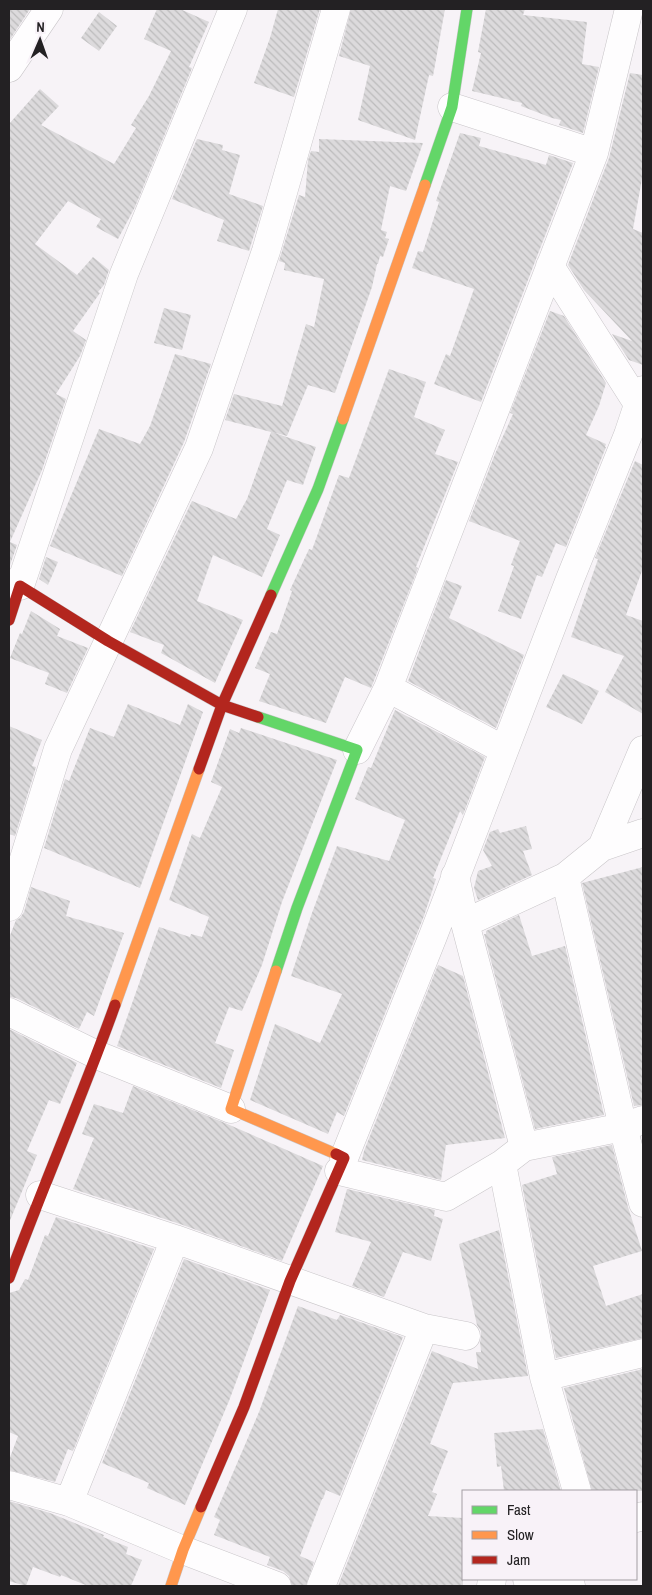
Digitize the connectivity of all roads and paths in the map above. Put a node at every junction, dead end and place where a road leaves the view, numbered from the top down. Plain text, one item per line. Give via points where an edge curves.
1 (49, 9) edge
2 (233, 9) edge
3 (336, 9) edge
4 (467, 9) edge
5 (629, 9) edge
6 (9, 68) edge
7 (452, 107) junction
8 (594, 153) junction
9 (550, 266) junction
10 (641, 397) edge
11 (636, 439) edge
12 (15, 584) edge
13 (9, 620) edge
14 (108, 641) junction
15 (388, 688) junction
16 (222, 705) junction
17 (357, 750) junction
18 (504, 750) junction
19 (643, 750) edge
20 (643, 833) edge
21 (602, 846) junction
22 (455, 876) junction
23 (566, 877) junction
24 (9, 907) edge
25 (465, 923) junction
26 (9, 1012) edge
27 (97, 1055) junction
28 (231, 1109) junction
29 (633, 1123) edge
30 (524, 1147) junction
31 (502, 1164) junction
32 (341, 1165) junction
33 (40, 1195) junction
34 (643, 1203) edge
35 (174, 1239) junction
36 (9, 1278) edge
37 (290, 1281) junction
38 (424, 1328) junction
39 (466, 1336) dead end
40 (643, 1353) edge
41 (544, 1377) junction
42 (9, 1485) edge
43 (577, 1490) edge
44 (69, 1502) junction
45 (183, 1550) junction
46 (537, 1580) edge
47 (568, 1583) edge
48 (171, 1586) edge
49 (277, 1586) edge
50 (321, 1586) edge

1 - 6 street
2 - 12 street via 124,274
3 - 14 street via 266,251 199,448
4 - 7 street
5 - 8 street
7 - 8 street
7 - 16 street via 318,489
8 - 9 street
9 - 10 street
9 - 15 street
10 - 11 street
11 - 18 street via 570,579
12 - 13 street
12 - 14 street
14 - 16 street
14 - 24 street via 58,749
15 - 17 street
15 - 18 street
16 - 17 street
16 - 27 street
17 - 28 street via 297,908
18 - 22 street
19 - 21 street
20 - 21 street
21 - 23 street
22 - 25 street
22 - 32 street
23 - 25 street
23 - 29 street
25 - 30 street
26 - 27 street
27 - 28 street
27 - 33 street
28 - 32 street
29 - 30 street
29 - 34 street
30 - 31 street
31 - 32 street via 446,1197
31 - 41 street
32 - 37 street
33 - 35 street
33 - 36 street
35 - 37 street
35 - 44 street
37 - 38 street
37 - 45 street via 244,1407
38 - 39 street
38 - 50 street
40 - 41 street
41 - 43 street
42 - 44 street
44 - 45 street
45 - 48 street
45 - 49 street
46 - 47 street

